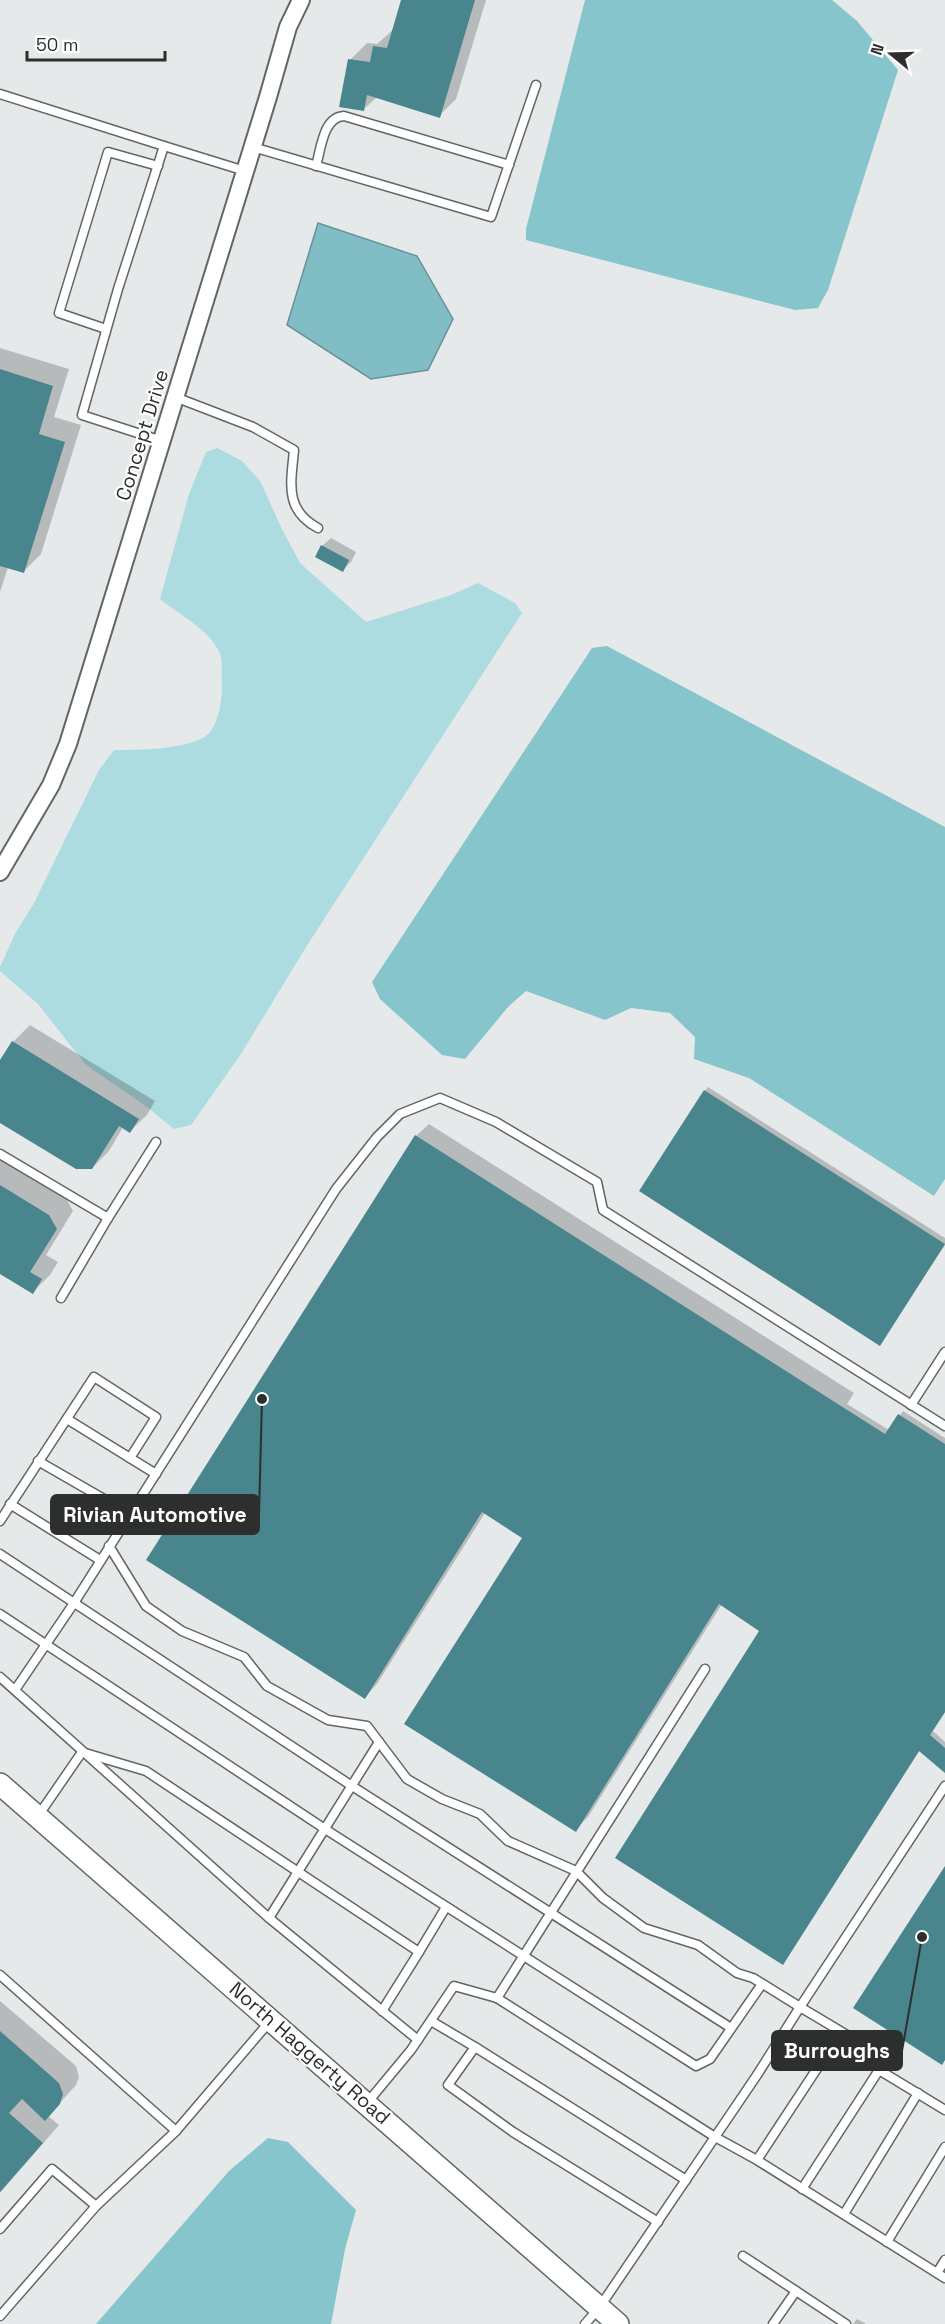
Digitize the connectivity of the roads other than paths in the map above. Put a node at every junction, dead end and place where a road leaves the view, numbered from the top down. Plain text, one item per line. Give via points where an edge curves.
1 (301, 0) edge
2 (536, 85) dead end
3 (0, 94) edge
4 (164, 146) junction
5 (253, 147) junction
6 (509, 165) junction
7 (158, 166) junction
8 (316, 166) junction
9 (245, 171) junction
10 (106, 329) junction
11 (175, 397) junction
12 (162, 441) junction
13 (318, 528) dead end
14 (0, 872) edge
15 (156, 1142) dead end
16 (0, 1154) edge
17 (108, 1218) junction
18 (61, 1298) dead end
19 (944, 1354) edge
20 (911, 1405) junction
21 (67, 1419) junction
22 (945, 1426) edge
23 (130, 1458) junction
24 (38, 1461) junction
25 (156, 1474) junction
26 (10, 1504) junction
27 (130, 1514) junction
28 (0, 1521) edge
29 (109, 1546) junction
30 (0, 1554) edge
31 (100, 1560) junction
32 (74, 1603) junction
33 (0, 1614) edge
34 (46, 1646) junction
35 (705, 1669) dead end
36 (0, 1677) edge
37 (15, 1690) junction
38 (379, 1742) junction
39 (81, 1752) junction
40 (0, 1784) edge
41 (945, 1785) edge
42 (352, 1786) junction
43 (38, 1816) junction
44 (325, 1829) junction
45 (576, 1871) junction
46 (298, 1872) junction
47 (446, 1907) junction
48 (551, 1913) junction
49 (269, 1918) junction
50 (419, 1952) junction
51 (523, 1957) junction
52 (0, 1975) edge
53 (762, 1984) junction
54 (497, 1998) junction
55 (800, 2007) junction
56 (382, 2011) junction
57 (271, 2019) junction
58 (431, 2021) junction
59 (731, 2028) junction
60 (841, 2032) junction
61 (418, 2040) junction
62 (475, 2047) junction
63 (879, 2070) junction
64 (918, 2093) junction
65 (367, 2103) junction
66 (945, 2110) edge
67 (176, 2131) junction
68 (715, 2137) junction
69 (945, 2148) edge
70 (757, 2160) junction
71 (686, 2180) junction
72 (802, 2189) junction
73 (96, 2206) junction
74 (844, 2214) junction
75 (658, 2222) junction
76 (0, 2229) edge
77 (887, 2242) junction
78 (743, 2256) dead end
79 (945, 2260) edge
80 (941, 2276) edge
81 (796, 2291) junction
82 (599, 2308) junction
83 (0, 2316) edge
84 (585, 2324) edge
85 (618, 2324) edge
86 (773, 2324) edge
87 (846, 2324) edge

1 - 5 street, Concept Drive via 288,27
2 - 6 lane
3 - 4 lane
4 - 7 lane
4 - 9 lane
5 - 8 lane
5 - 9 street, Concept Drive
6 - 8 lane via 344,116 328,125
6 - 8 lane via 491,217
7 - 10 lane
7 - 10 lane via 108,152 59,313
9 - 11 street, Concept Drive
10 - 12 lane via 82,415
11 - 12 street, Concept Drive
11 - 13 lane via 253,427 294,450 290,492 298,513
12 - 14 street, Concept Drive via 68,744 51,785
15 - 17 lane
16 - 17 lane
17 - 18 lane
19 - 20 lane
20 - 22 lane
20 - 25 lane via 603,1210 597,1182 496,1122 440,1098 400,1114 336,1189
21 - 23 lane
21 - 23 lane via 94,1377 156,1417
21 - 24 lane
23 - 25 lane
24 - 26 lane
24 - 27 lane
25 - 27 lane
26 - 28 lane
26 - 31 lane
27 - 29 lane
29 - 31 lane
29 - 38 lane via 146,1606 182,1631 244,1658 267,1686 328,1720 367,1726
30 - 32 lane
31 - 32 lane
32 - 34 lane
32 - 42 lane
33 - 34 lane
34 - 37 lane
34 - 44 lane
35 - 45 lane
36 - 37 lane
37 - 39 lane
38 - 42 lane
38 - 45 lane via 407,1779 480,1814 508,1841
39 - 43 lane
39 - 46 lane via 146,1771
39 - 49 lane
40 - 43 street, North Haggerty Road
41 - 55 lane
42 - 44 lane
42 - 48 lane
43 - 57 street, North Haggerty Road
44 - 46 lane
44 - 47 lane
45 - 48 lane
45 - 53 lane via 603,1898 644,1928 698,1945 737,1973
46 - 49 lane
46 - 50 lane
47 - 50 lane
47 - 51 lane
48 - 51 lane
48 - 59 lane
49 - 56 lane
50 - 56 lane
51 - 54 lane
51 - 59 lane via 696,2066 710,2059
52 - 67 lane
53 - 55 lane
53 - 59 lane
54 - 58 lane via 454,1986
54 - 68 lane
55 - 60 lane
55 - 68 lane
56 - 61 lane
57 - 65 street, North Haggerty Road
57 - 67 lane
58 - 61 lane
58 - 62 lane
60 - 63 lane via 872,2050
60 - 70 lane
61 - 65 lane
62 - 71 lane
62 - 75 lane via 448,2085 513,2132
63 - 64 lane
63 - 72 lane
64 - 66 lane
64 - 74 lane
65 - 82 street, North Haggerty Road
67 - 73 lane
68 - 70 lane
68 - 71 lane
69 - 77 lane
70 - 72 lane
71 - 75 lane
72 - 74 lane
73 - 76 lane via 52,2169
73 - 83 lane
74 - 77 lane
75 - 82 lane
77 - 80 lane
78 - 81 lane
79 - 80 lane
81 - 86 lane
81 - 87 lane
82 - 84 lane
82 - 85 street, North Haggerty Road

